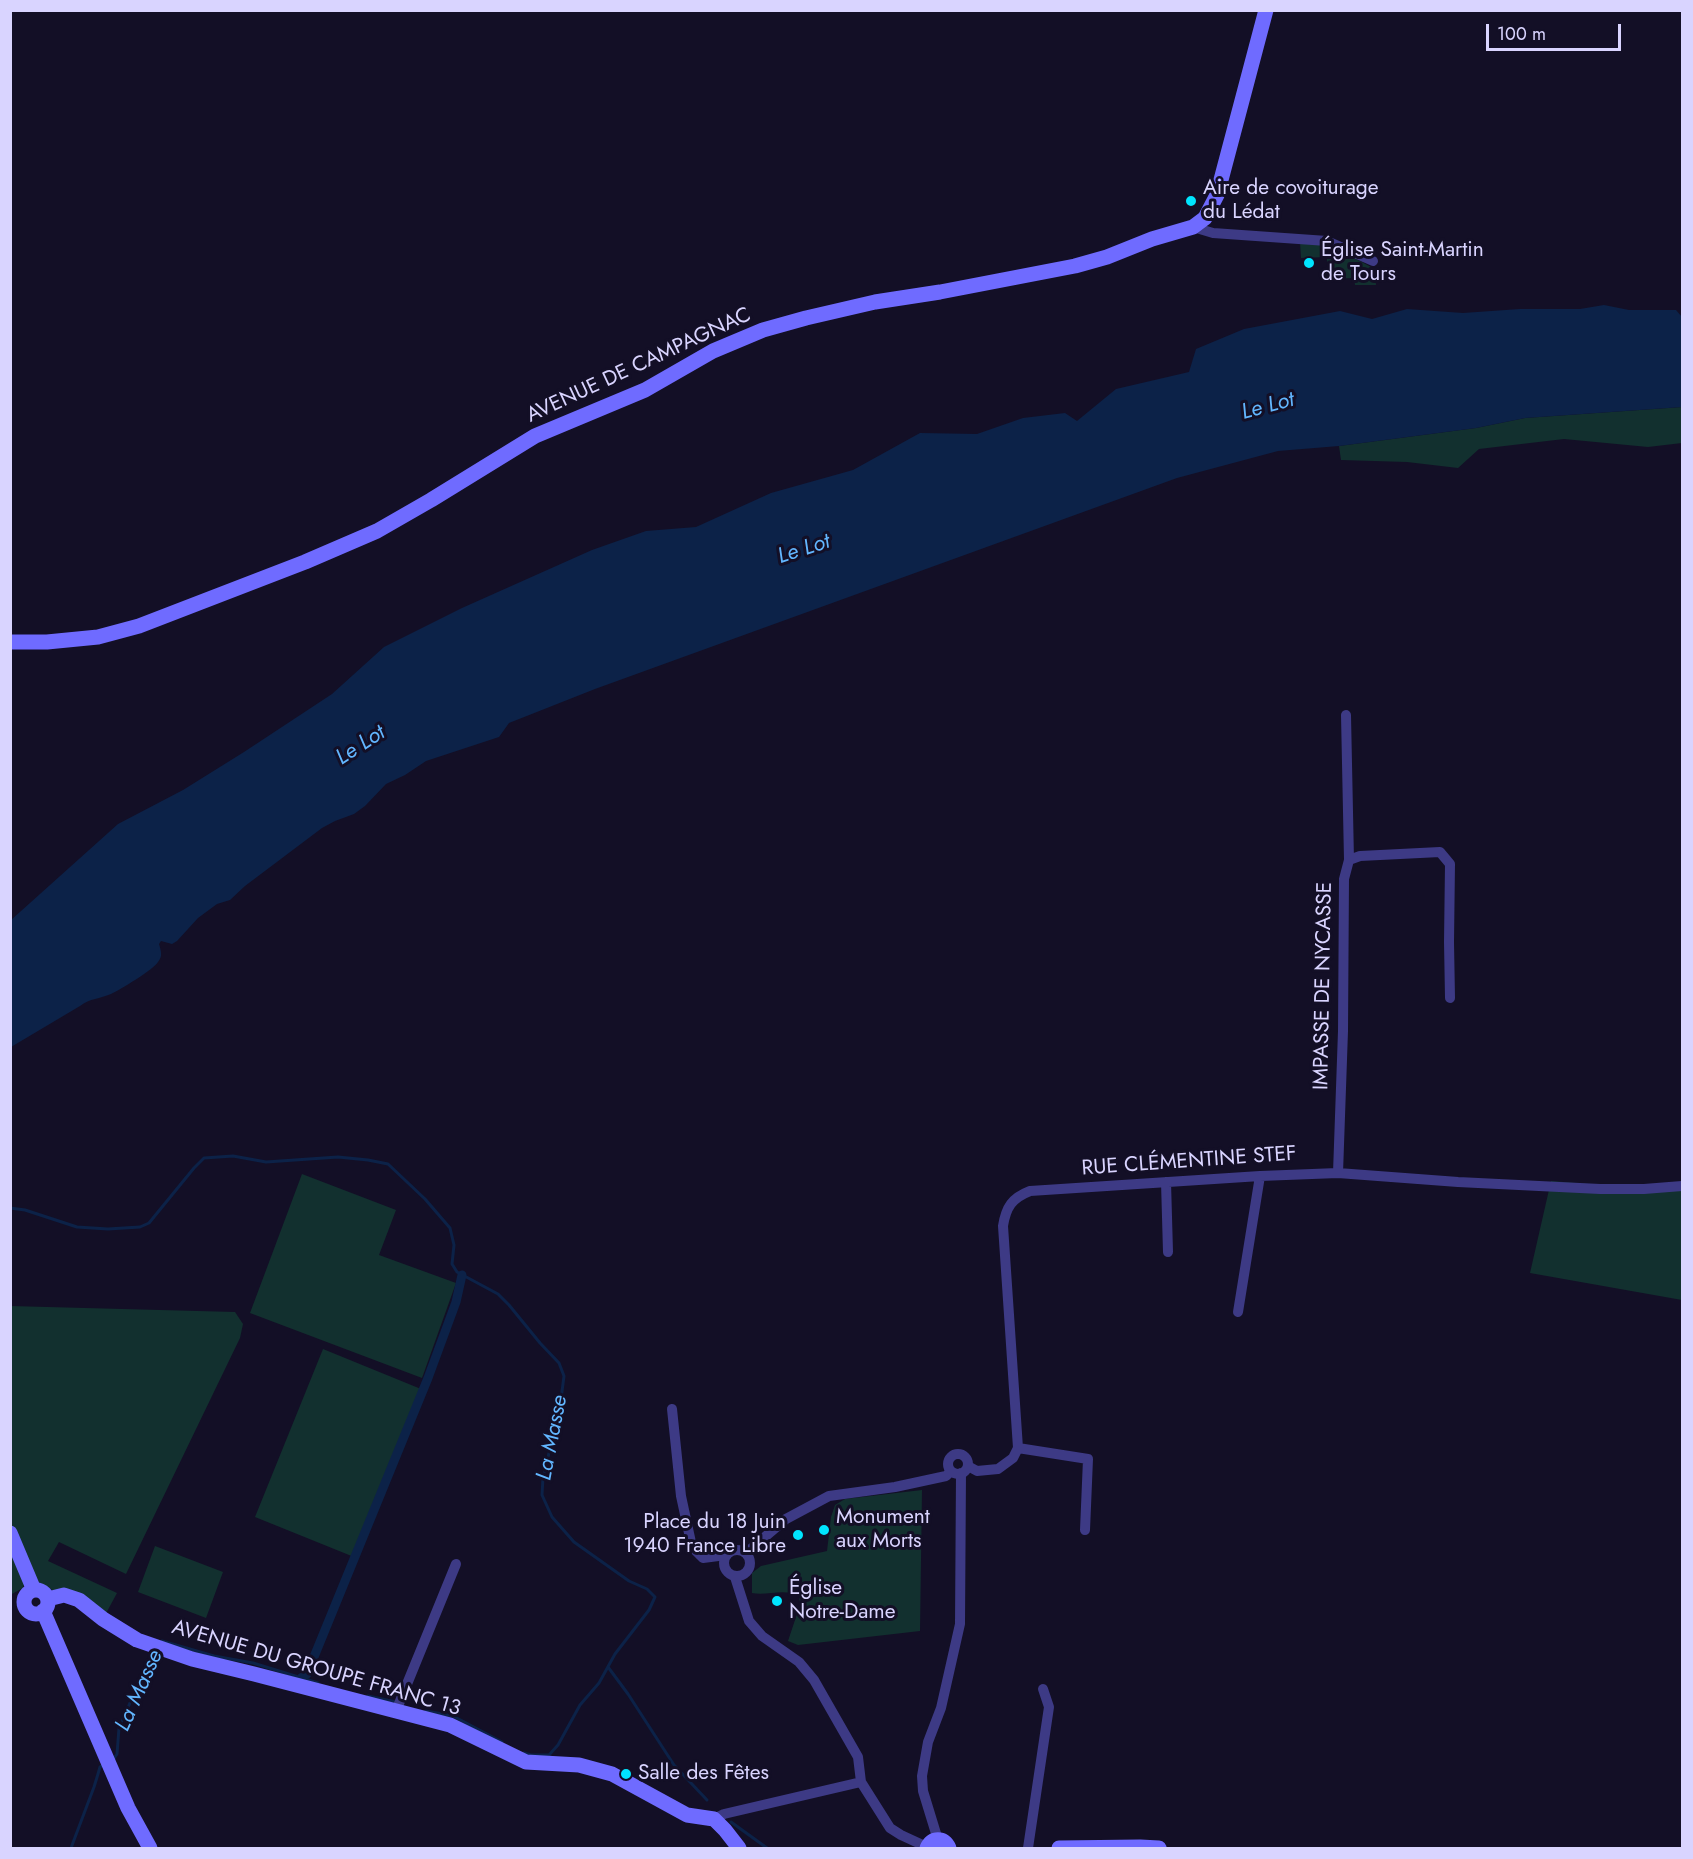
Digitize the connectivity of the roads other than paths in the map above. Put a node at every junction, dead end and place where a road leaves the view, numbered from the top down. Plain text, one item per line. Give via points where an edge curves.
1 (1266, 10) edge
2 (1193, 227) junction
3 (1373, 261) dead end
4 (10, 642) edge
5 (1346, 716) dead end
6 (1349, 860) junction
7 (1450, 998) dead end
8 (1338, 1173) junction
9 (1260, 1176) junction
10 (1166, 1182) junction
11 (1683, 1186) edge
12 (1168, 1252) dead end
13 (1238, 1312) dead end
14 (672, 1410) dead end
15 (1018, 1448) junction
16 (960, 1470) junction
17 (1085, 1530) dead end
18 (10, 1533) edge
19 (746, 1553) junction
20 (726, 1555) junction
21 (456, 1564) dead end
22 (735, 1577) junction
23 (34, 1590) junction
24 (18, 1604) edge
25 (46, 1605) junction
26 (1043, 1689) dead end
27 (398, 1705) junction
28 (861, 1782) junction
29 (714, 1819) junction
30 (935, 1846) edge
31 (150, 1848) edge
32 (739, 1848) edge
33 (1028, 1848) edge
34 (1059, 1848) edge
35 (1159, 1848) edge

1 - 2 street via 1217,195 1205,218
2 - 3 street via 1213,233 1328,241
2 - 4 street, AVENUE DE CAMPAGNAC via 1075,266 875,302 763,330 713,351 645,390 535,436 377,531 275,574 139,626 98,637
5 - 6 street
6 - 7 street, IMPASSE DE NYCASSE via 1360,856 1440,852 1450,864
6 - 8 street, IMPASSE DE NYCASSE via 1344,879
8 - 9 street, RUE CLÉMENTINE STEF
8 - 11 street, RUE CLÉMENTINE STEF via 1600,1189
9 - 10 street, RUE CLÉMENTINE STEF
9 - 13 street
10 - 12 street
10 - 15 street, RUE CLÉMENTINE STEF via 1030,1191 1018,1196 1005,1212
14 - 20 street via 681,1496 692,1547 703,1558
15 - 16 street via 1013,1458 998,1469
15 - 17 street via 1088,1459
16 - 19 street via 895,1487 829,1496 786,1519
16 - 30 street via 960,1624 922,1776
18 - 23 street
19 - 20 street via 730,1551
19 - 22 street via 751,1567 744,1576
20 - 22 street via 725,1571
21 - 27 street
22 - 28 street via 749,1621 762,1636 800,1662 814,1680 858,1757
23 - 24 street
23 - 25 street via 44,1593
24 - 25 street via 32,1613 40,1613
25 - 27 street, AVENUE DU GROUPE FRANC 13 via 64,1595 79,1600 137,1640 192,1659
25 - 31 street via 128,1808
26 - 33 street via 1049,1707
27 - 29 street, AVENUE DU GROUPE FRANC 13 via 526,1762 579,1765 612,1774 687,1815
28 - 29 street
28 - 30 street via 890,1828
29 - 32 street
34 - 35 street

